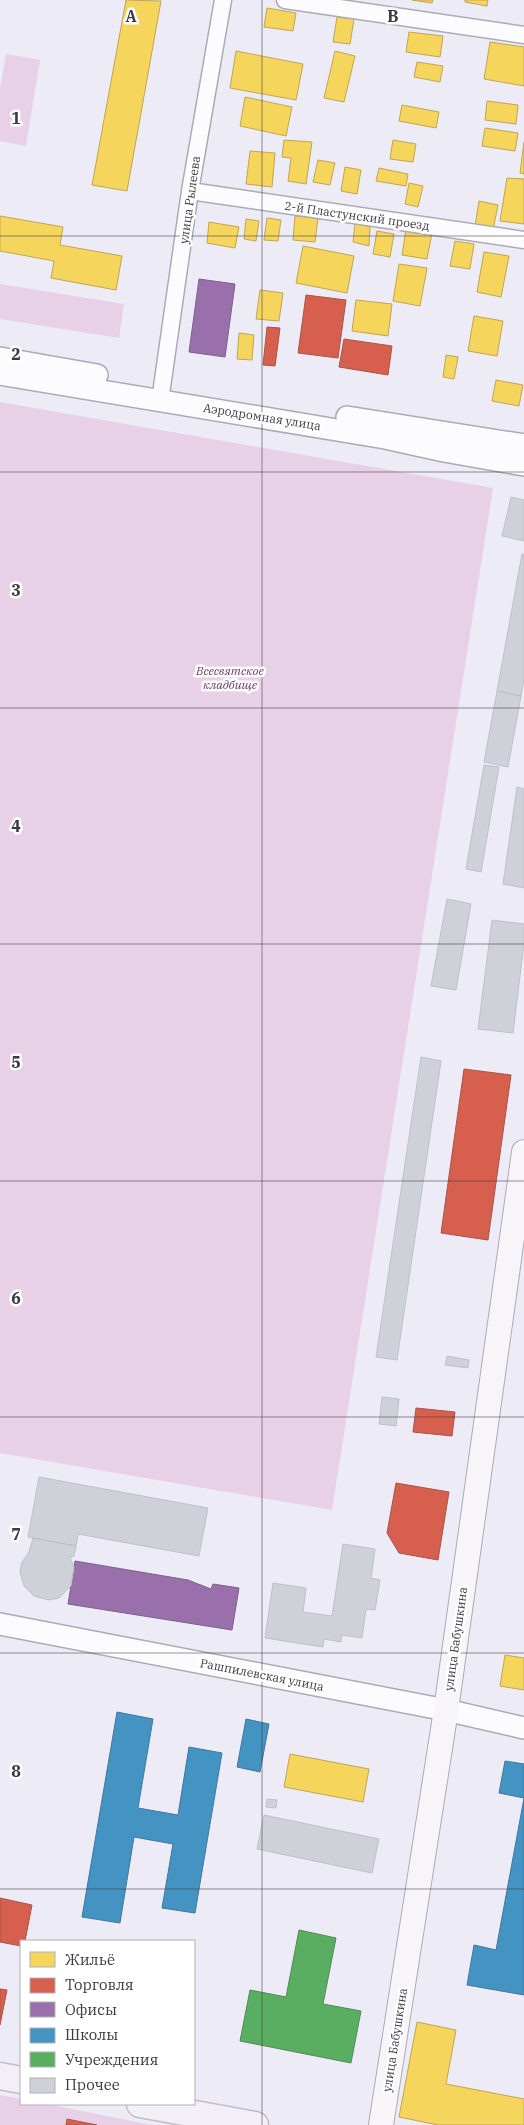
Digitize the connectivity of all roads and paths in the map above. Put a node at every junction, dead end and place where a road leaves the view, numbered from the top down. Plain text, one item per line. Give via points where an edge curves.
1 (223, 0) edge
2 (285, 0) edge
3 (524, 35) edge
4 (190, 191) junction
5 (524, 240) edge
6 (0, 358) edge
7 (0, 374) edge
8 (161, 394) junction
9 (524, 445) edge
10 (524, 465) edge
11 (524, 1152) edge
12 (0, 1624) edge
13 (446, 1710) junction
14 (524, 1728) edge
15 (0, 2076) edge
16 (20, 2080) edge
17 (144, 2105) edge
18 (201, 2120) edge
19 (255, 2125) edge
20 (381, 2125) edge

1 - 4 street, улица Рылеева
2 - 3 street
4 - 5 street, 2-й Пластунский проезд
4 - 8 street, улица Рылеева
6 - 8 street, Аэродромная улица
7 - 8 street, Аэродромная улица
8 - 9 street, Аэродромная улица
8 - 10 street, Аэродромная улица
11 - 13 main road, улица Бабушкина
12 - 13 street, Рашпилевская улица
13 - 14 street, Рашпилевская улица
13 - 20 main road, улица Бабушкина
15 - 16 main road
17 - 18 main road
18 - 19 main road

